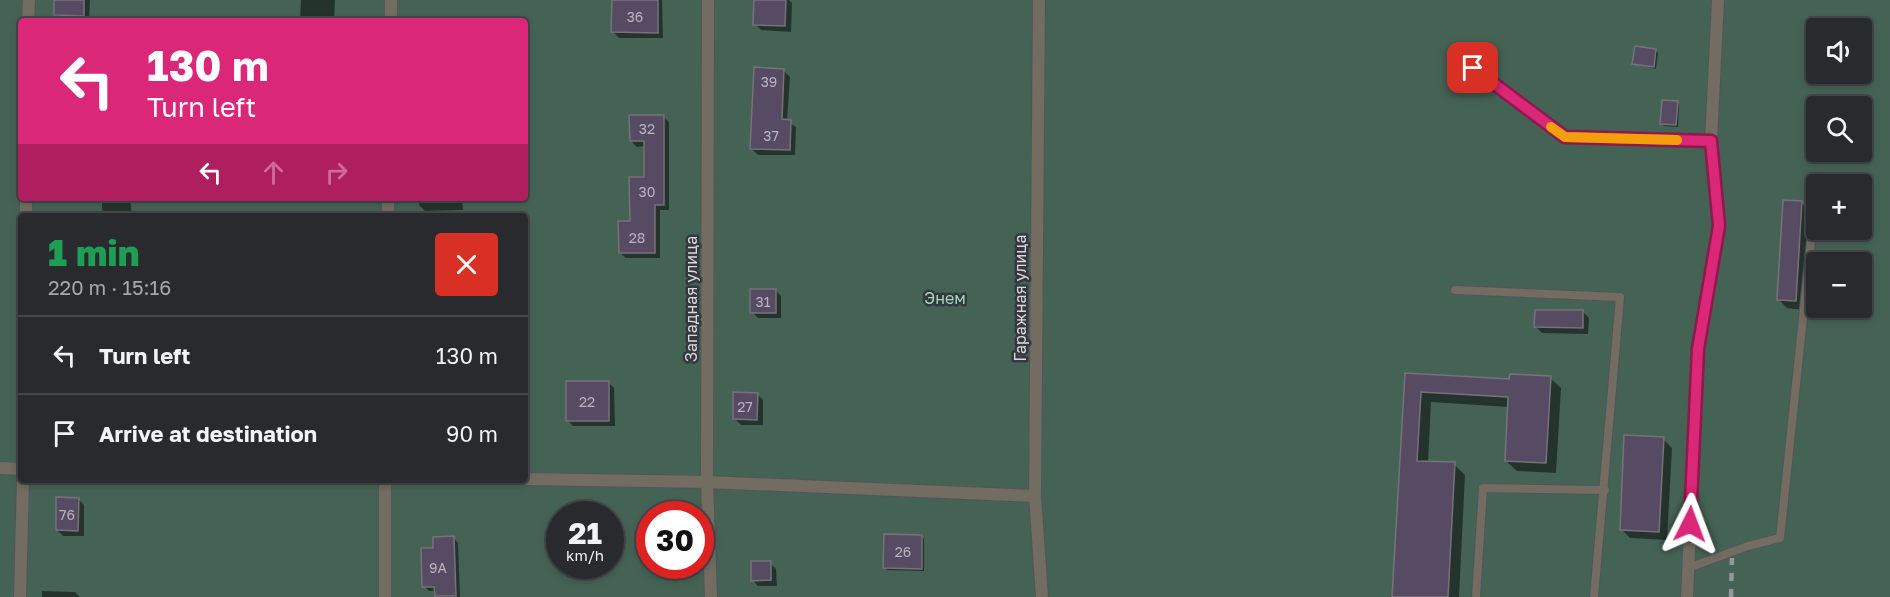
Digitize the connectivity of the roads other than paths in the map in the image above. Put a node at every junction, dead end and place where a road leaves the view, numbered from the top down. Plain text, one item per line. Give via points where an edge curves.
1 (28, 0) edge
2 (391, 0) edge
3 (708, 0) edge
4 (1039, 0) edge
5 (1718, 0) edge
6 (28, 18) edge
7 (391, 18) edge
8 (1473, 68) dead end
9 (1711, 141) junction
10 (1811, 240) edge
11 (1455, 290) dead end
12 (0, 468) edge
13 (18, 469) edge
14 (528, 479) edge
15 (707, 482) junction
16 (23, 483) edge
17 (385, 483) edge
18 (1605, 490) junction
19 (1035, 496) junction
20 (1688, 568) junction
21 (21, 597) edge
22 (385, 597) edge
23 (711, 597) edge
24 (1042, 597) edge
25 (1476, 597) edge
26 (1594, 597) edge
27 (1687, 597) edge

1 - 6 street
2 - 7 street
3 - 15 street, Западная улица
4 - 19 street, Гаражная улица
5 - 9 street
8 - 9 lane via 1565,137
9 - 20 street via 1719,226 1698,349
10 - 20 lane via 1780,538
11 - 18 lane via 1620,297
12 - 13 street
14 - 15 street
15 - 19 street
15 - 23 street, Западная улица
16 - 21 street
17 - 22 street
18 - 25 lane via 1484,488
18 - 26 lane
19 - 24 street, Гаражная улица
20 - 27 street

